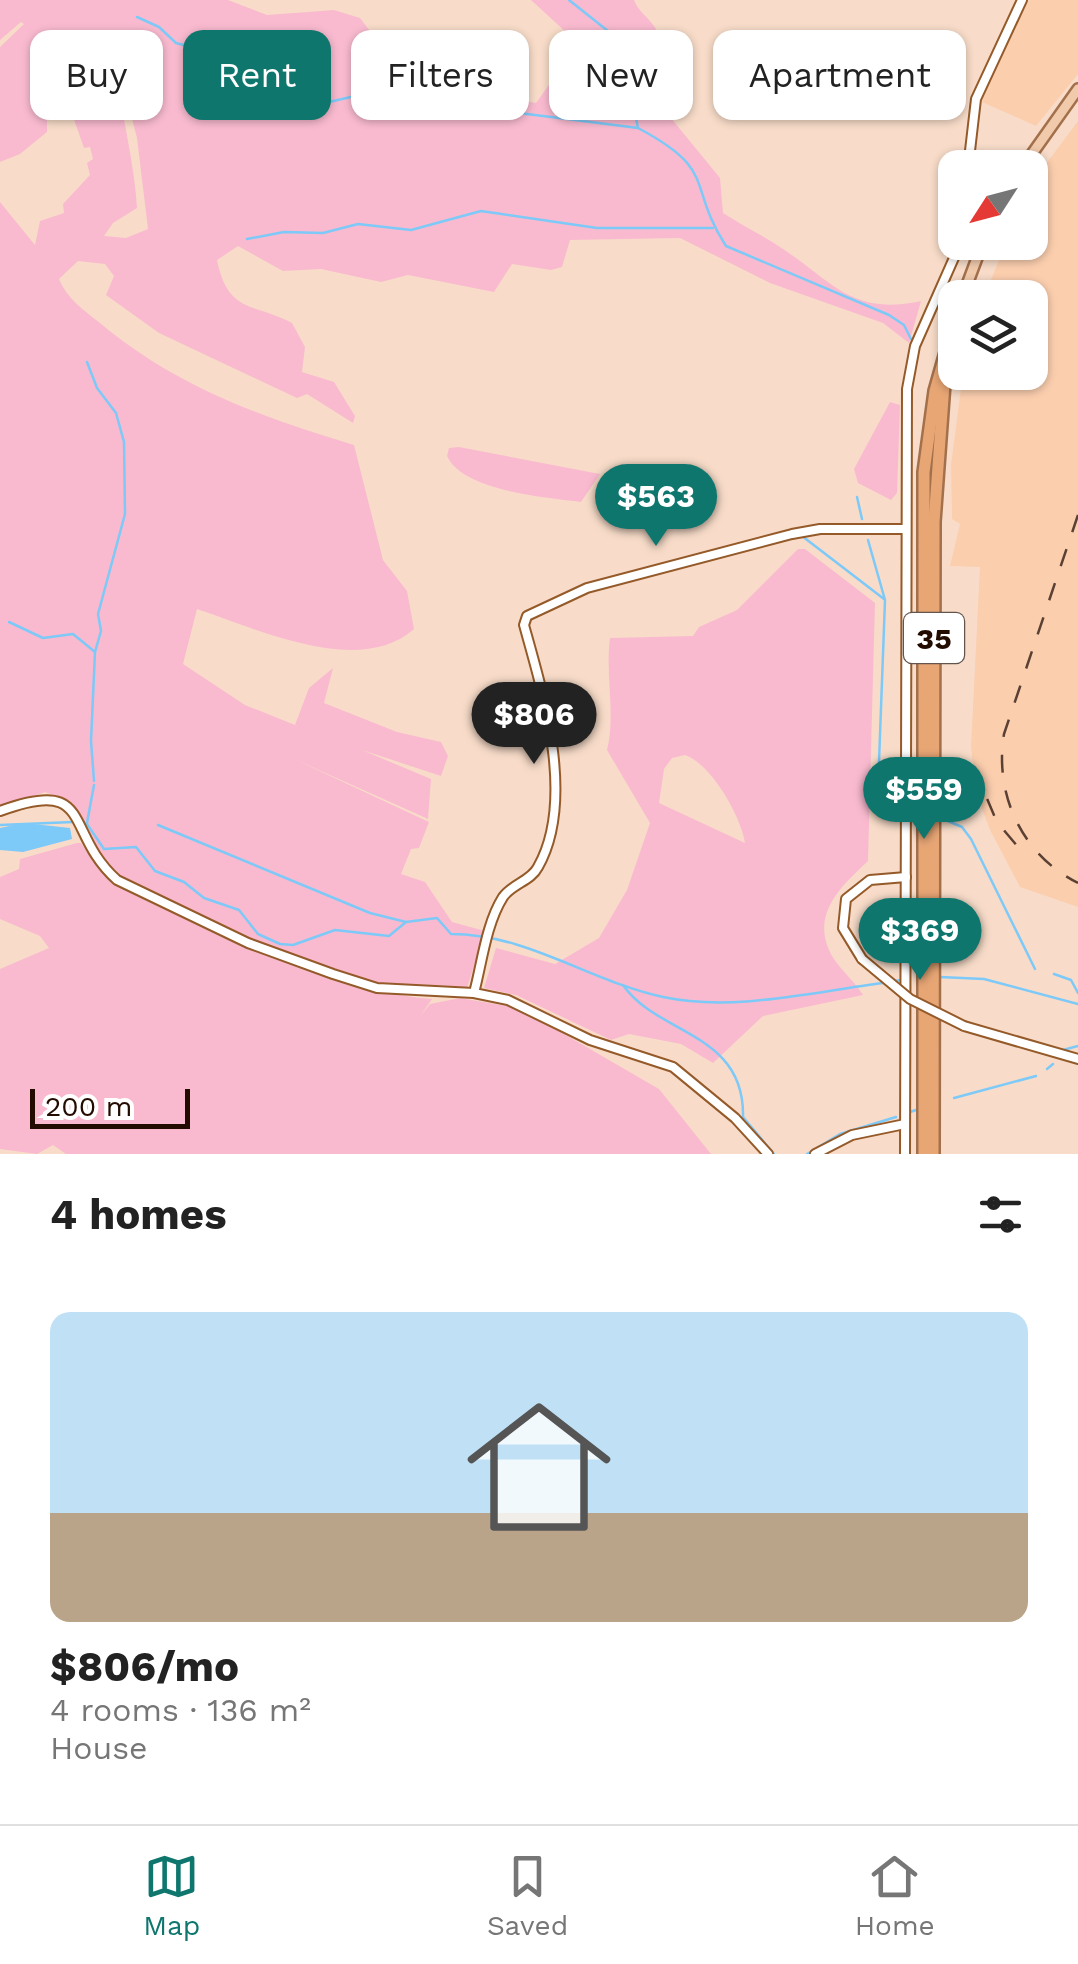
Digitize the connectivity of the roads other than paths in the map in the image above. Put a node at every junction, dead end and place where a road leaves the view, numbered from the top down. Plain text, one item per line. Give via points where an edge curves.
1 (1022, 0) edge
2 (1078, 88) edge
3 (970, 150) edge
4 (1035, 150) edge
5 (954, 260) edge
6 (938, 381) edge
7 (944, 390) edge
8 (906, 530) junction
9 (0, 811) edge
10 (906, 877) junction
11 (474, 994) junction
12 (1078, 1059) edge
13 (905, 1124) junction
14 (768, 1154) edge
15 (815, 1154) edge
16 (905, 1154) edge
17 (924, 1154) edge
18 (933, 1154) edge

1 - 3 street via 976,99
2 - 4 main road
5 - 8 street via 909,367
6 - 17 highway, 35 via 924,472
7 - 18 highway, 35 via 934,522
8 - 10 street
8 - 11 street via 792,534 605,582 527,616 550,723 555,790 538,869 505,894
9 - 11 street via 42,796 64,804 116,880 248,943 376,988
10 - 12 street, bridge via 864,883 846,899 842,928 862,958 910,999 964,1026
10 - 13 street
11 - 14 street via 528,1008 590,1040 673,1067
13 - 15 street via 852,1134
13 - 16 street

